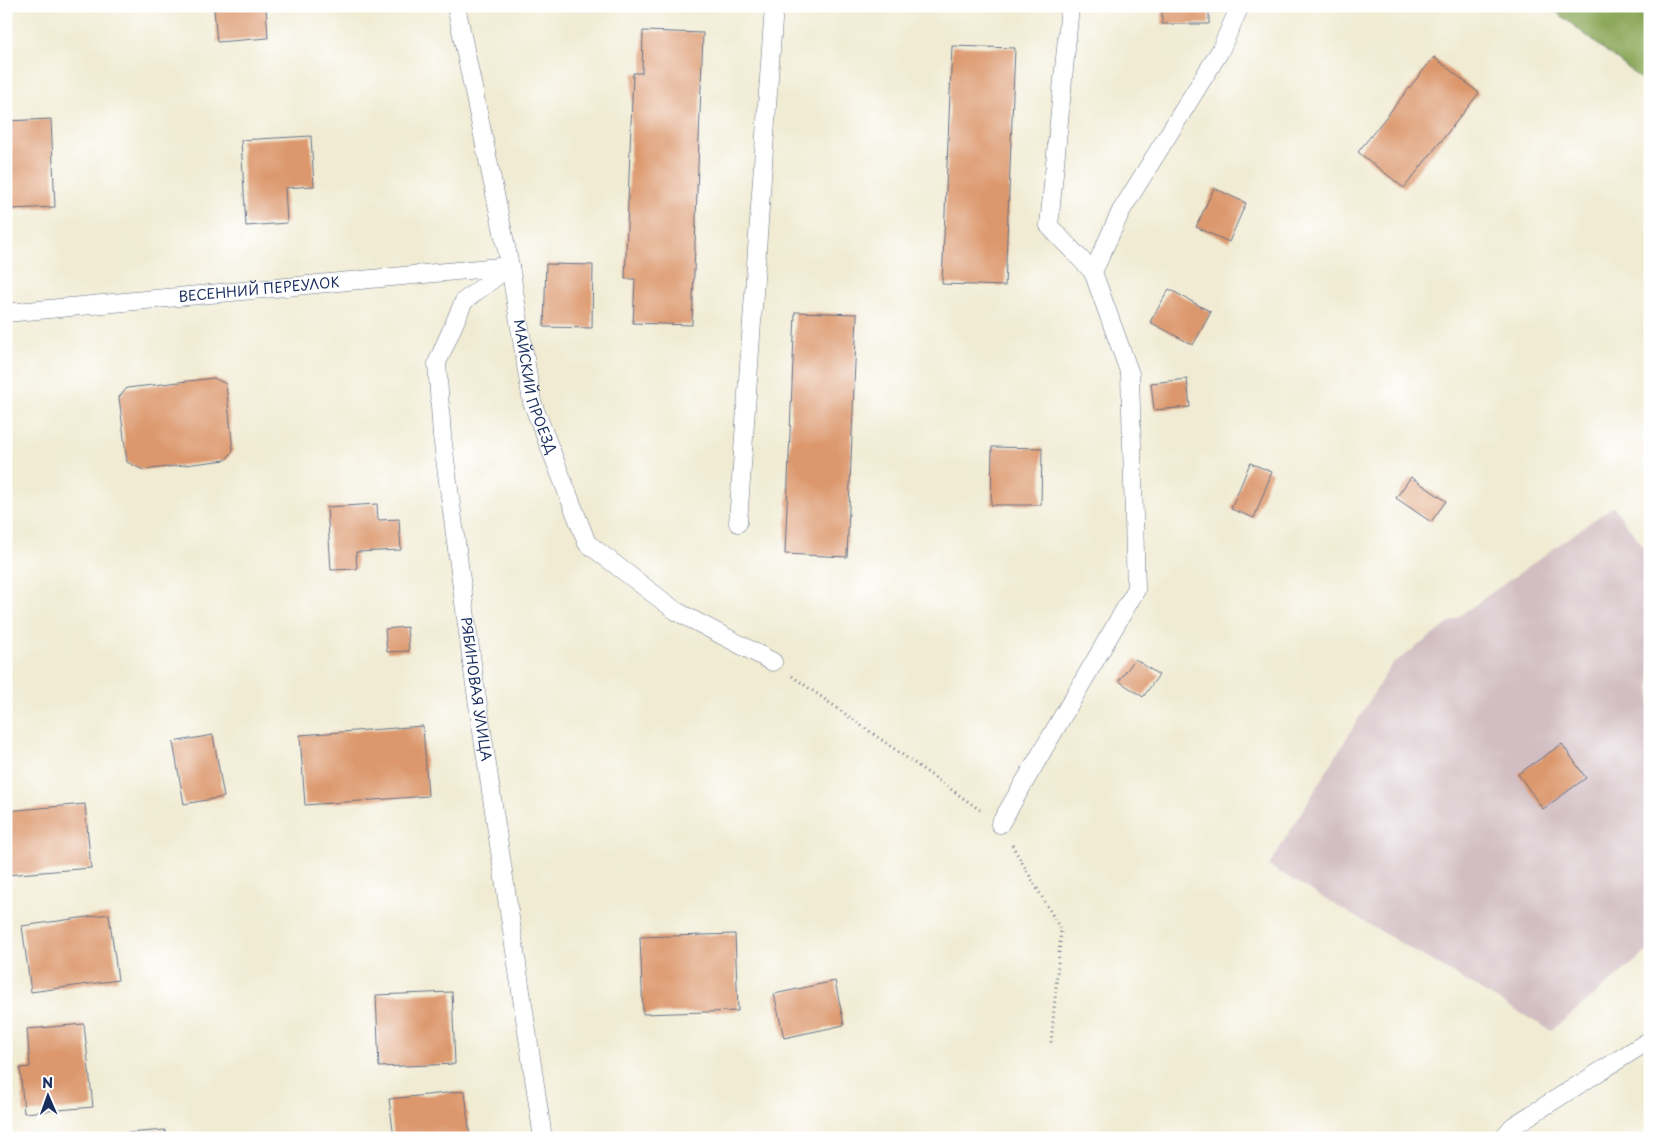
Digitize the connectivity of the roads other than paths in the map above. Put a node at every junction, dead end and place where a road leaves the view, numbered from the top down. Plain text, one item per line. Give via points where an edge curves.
1 (456, 6) edge
2 (774, 6) edge
3 (1070, 6) edge
4 (1240, 6) edge
5 (510, 266) junction
6 (1093, 272) junction
7 (6, 312) edge
8 (738, 523) dead end
9 (773, 662) road end
10 (1000, 824) road end
11 (1650, 1040) edge
12 (543, 1138) edge
13 (1503, 1138) edge

1 - 5 lane, МАЙСКИЙ ПРОЕЗД
2 - 8 lane
3 - 6 lane via 1049,226
4 - 6 lane via 1220,51 1121,211
5 - 7 lane, ВЕСЕННИЙ ПЕРЕУЛОК
5 - 9 lane, МАЙСКИЙ ПРОЕЗД via 532,402 587,543 676,611
5 - 12 lane, РЯБИНОВАЯ УЛИЦА via 464,301 437,363 442,436 474,678
6 - 10 lane via 1130,374 1136,590
11 - 13 lane via 1513,1126

